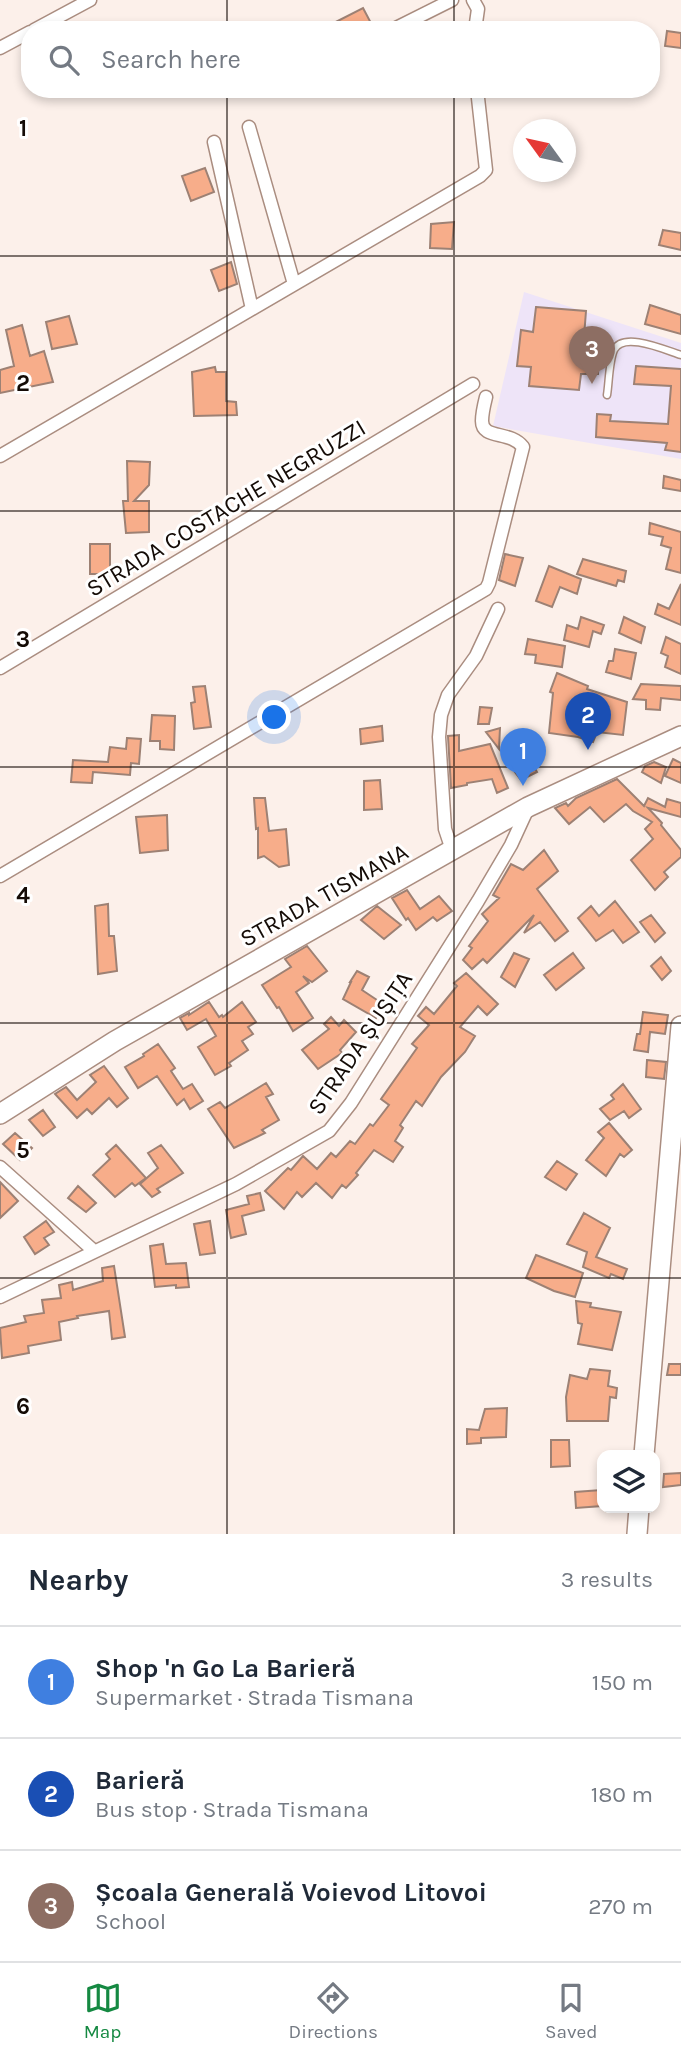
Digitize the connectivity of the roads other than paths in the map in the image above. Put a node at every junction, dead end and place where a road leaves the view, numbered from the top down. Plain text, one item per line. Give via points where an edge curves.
1 (90, 0) edge
2 (452, 0) edge
3 (473, 0) edge
4 (51, 21) edge
5 (410, 21) edge
6 (476, 21) edge
7 (21, 37) edge
8 (0, 48) edge
9 (478, 98) edge
10 (249, 127) dead end
11 (214, 142) dead end
12 (294, 284) junction
13 (253, 309) junction
14 (681, 355) edge
15 (472, 384) dead end
16 (607, 395) dead end
17 (486, 397) dead end
18 (0, 456) edge
19 (498, 609) dead end
20 (0, 668) edge
21 (681, 736) edge
22 (528, 807) junction
23 (452, 850) junction
24 (0, 876) edge
25 (681, 1026) edge
26 (0, 1114) edge
27 (0, 1167) edge
28 (94, 1251) junction
29 (0, 1297) edge
30 (643, 1450) edge
31 (639, 1513) edge
32 (637, 1534) edge

1 - 4 street
2 - 5 street
3 - 6 street via 478,9
7 - 8 street
9 - 12 street via 485,170 480,176
10 - 12 street
11 - 13 street
12 - 13 street
13 - 18 street
14 - 16 lane via 629,340 620,343 613,351
15 - 20 street, STRADA COSTACHE NEGRUZZI
17 - 24 street via 483,428 511,437 523,447 489,583 479,594
19 - 23 street via 477,656 448,695 441,715 445,829
21 - 22 main road, STRADA TISMANA
22 - 23 main road, STRADA TISMANA
22 - 28 street, STRADA ȘUȘIȚA via 478,901 329,1131 236,1184
23 - 26 main road, STRADA TISMANA via 115,1041
25 - 30 main road
27 - 28 street
28 - 29 street, STRADA ȘUȘIȚA
31 - 32 main road

